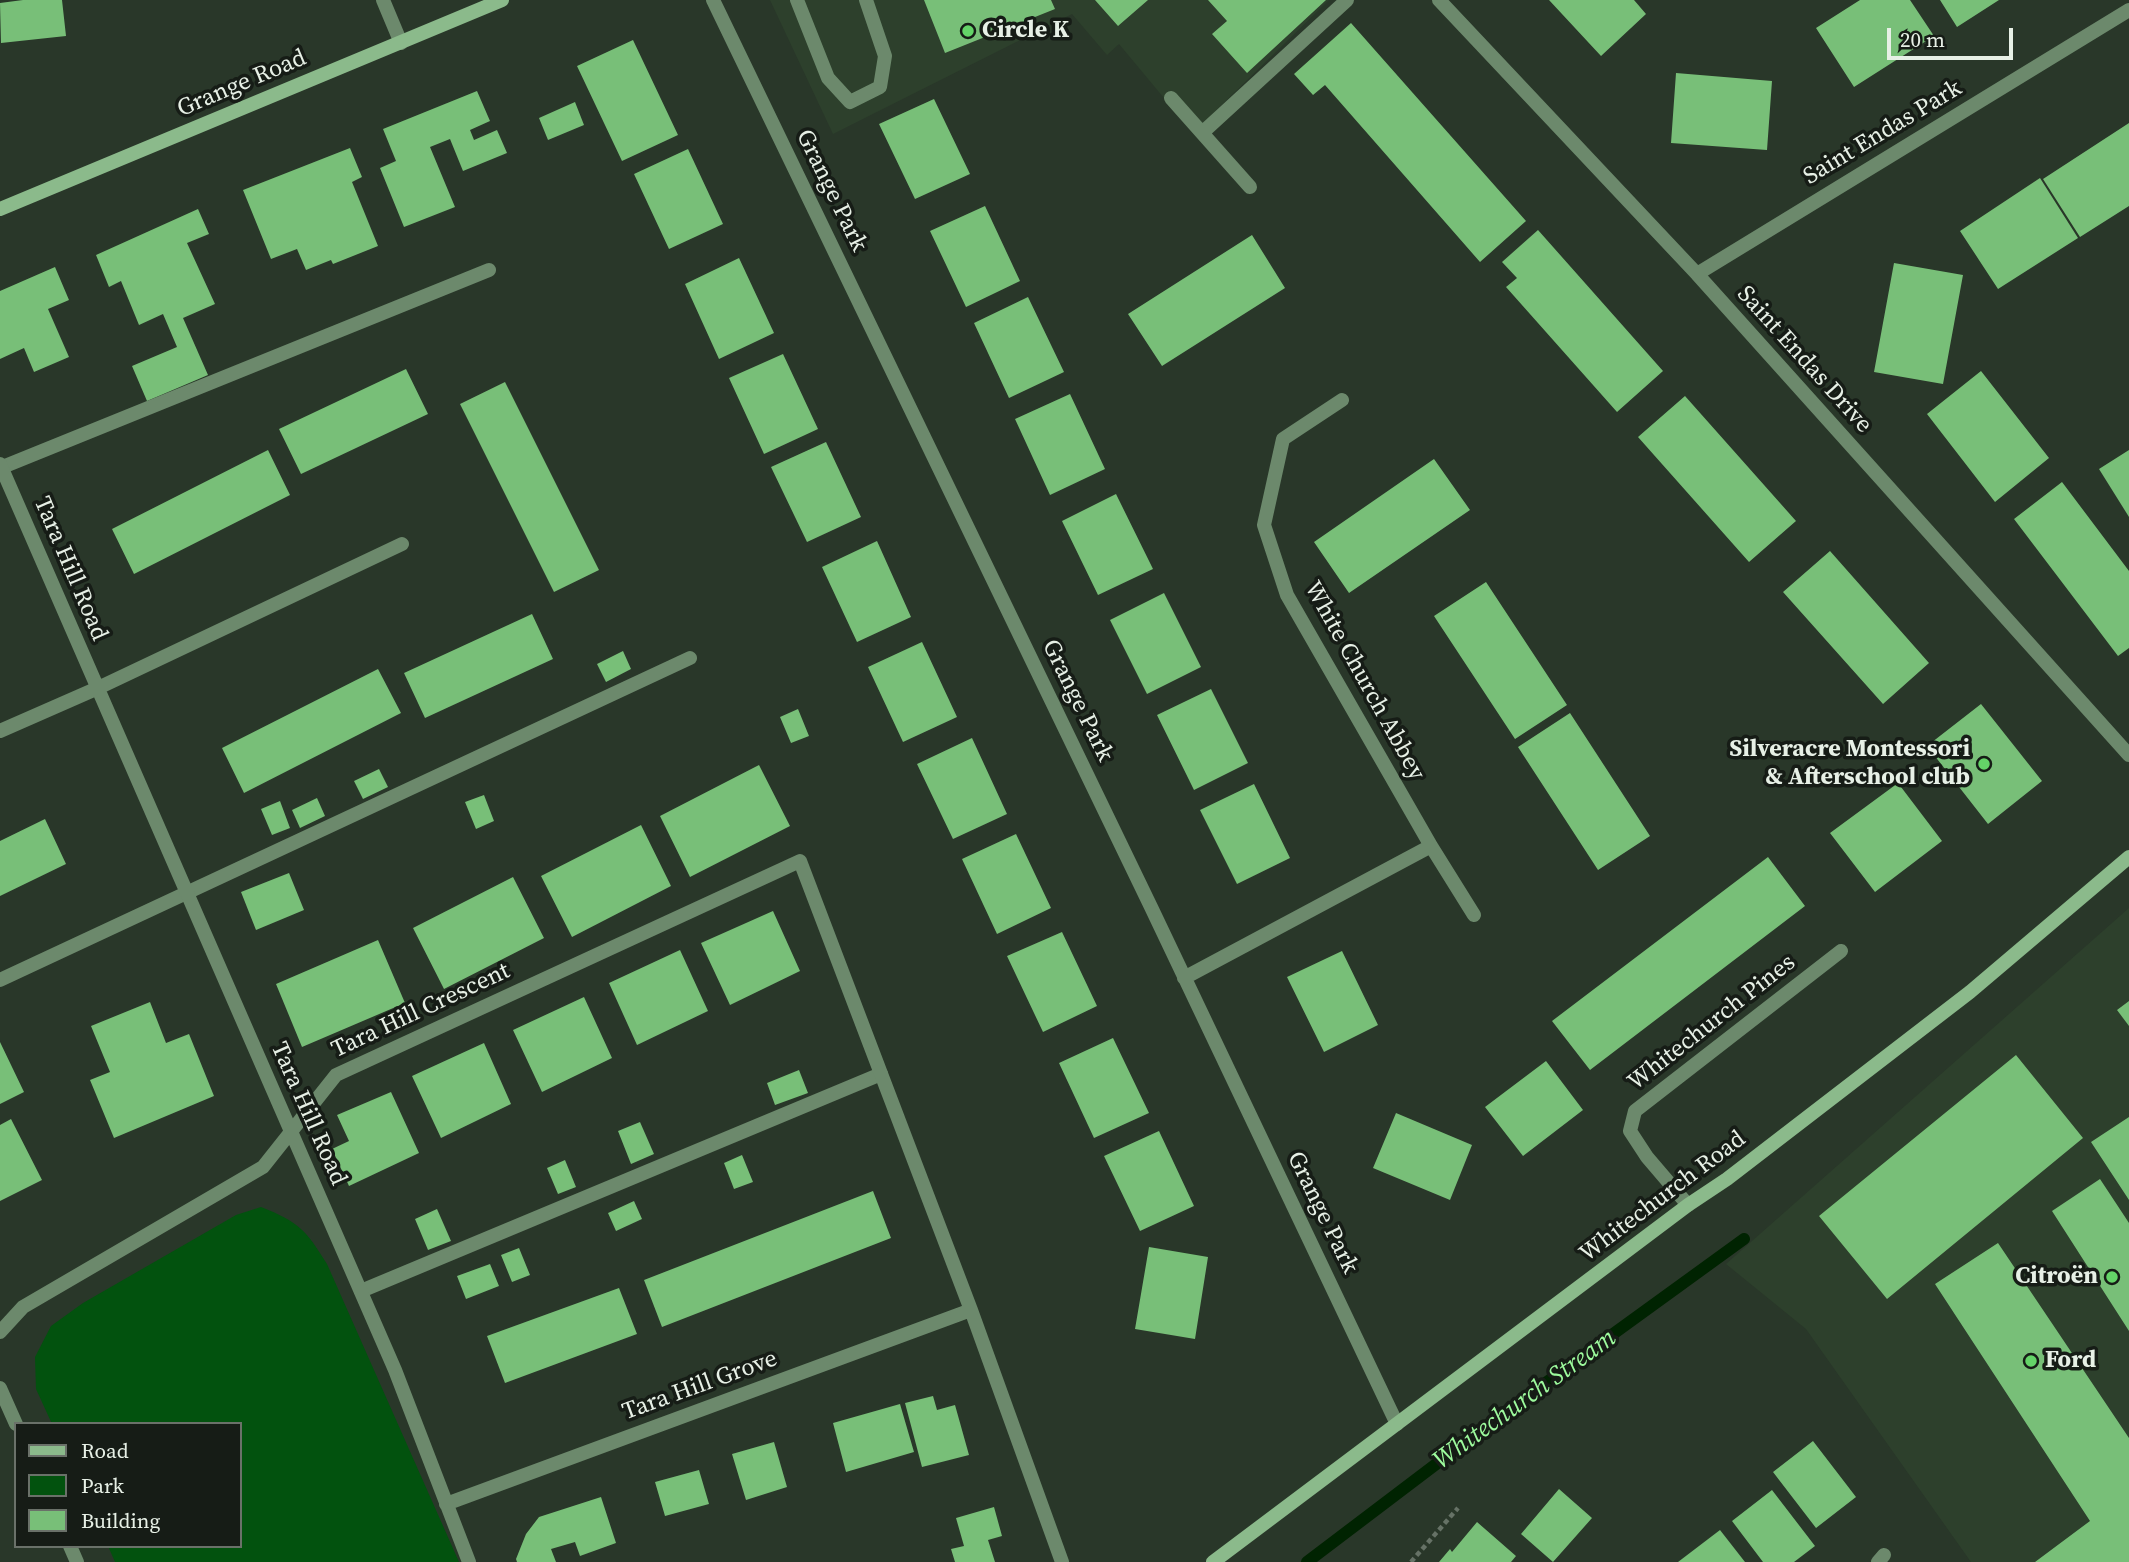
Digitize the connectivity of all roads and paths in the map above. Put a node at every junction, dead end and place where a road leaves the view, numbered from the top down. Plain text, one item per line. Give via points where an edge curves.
1 (383, 0) edge
2 (502, 0) edge
3 (713, 0) edge
4 (797, 0) edge
5 (866, 0) edge
6 (1347, 0) edge
7 (1439, 0) edge
8 (2129, 10) edge
9 (401, 43) junction
10 (1171, 98) dead end
11 (1202, 133) junction
12 (1250, 187) dead end
13 (0, 209) edge
14 (489, 270) dead end
15 (1697, 274) junction
16 (1342, 400) dead end
17 (0, 466) edge
18 (402, 544) dead end
19 (690, 658) dead end
20 (97, 688) junction
21 (0, 731) edge
22 (2129, 754) edge
23 (1431, 846) junction
24 (2129, 857) edge
25 (187, 893) junction
26 (1475, 915) dead end
27 (1841, 951) dead end
28 (1184, 978) junction
29 (0, 980) edge
30 (881, 1074) junction
31 (291, 1132) junction
32 (1688, 1205) junction
33 (361, 1291) junction
34 (971, 1310) junction
35 (0, 1331) edge
36 (0, 1388) edge
37 (15, 1422) edge
38 (1397, 1424) junction
39 (446, 1504) junction
40 (1458, 1508) dead end
41 (469, 1562) edge
42 (1062, 1562) edge
43 (1213, 1562) edge
44 (1411, 1562) edge

1 - 9 street
2 - 9 street, Grange Road
3 - 28 street, Grange Park
4 - 5 street via 828,78 850,102 880,87 885,56
6 - 11 street
7 - 15 street, Saint Endas Drive
8 - 15 street, Saint Endas Park
9 - 13 street, Grange Road
10 - 11 street
11 - 12 street
14 - 17 street
15 - 22 street, Saint Endas Drive
16 - 23 street, White Church Abbey via 1283,439 1264,525 1287,595
17 - 20 street, Tara Hill Road
18 - 20 street
19 - 25 street
20 - 21 street
20 - 25 street, Tara Hill Road
23 - 26 street, White Church Abbey
23 - 28 street
24 - 32 street, Whitechurch Road via 1970,992 1727,1180
25 - 29 street
25 - 31 street, Tara Hill Road
27 - 32 street, Whitechurch Pines via 1635,1111 1630,1132
28 - 38 street, Grange Park
30 - 31 street, Tara Hill Crescent via 800,861 336,1075
30 - 33 street
30 - 34 street
31 - 33 street, Tara Hill Road
31 - 35 street, Tara Hill Crescent via 263,1167 23,1307
32 - 38 street, Whitechurch Road
33 - 39 street, Tara Hill Road
34 - 39 street, Tara Hill Grove
34 - 42 street
36 - 37 street
38 - 43 street, Whitechurch Road
39 - 41 street, Tara Hill Road
40 - 44 path

